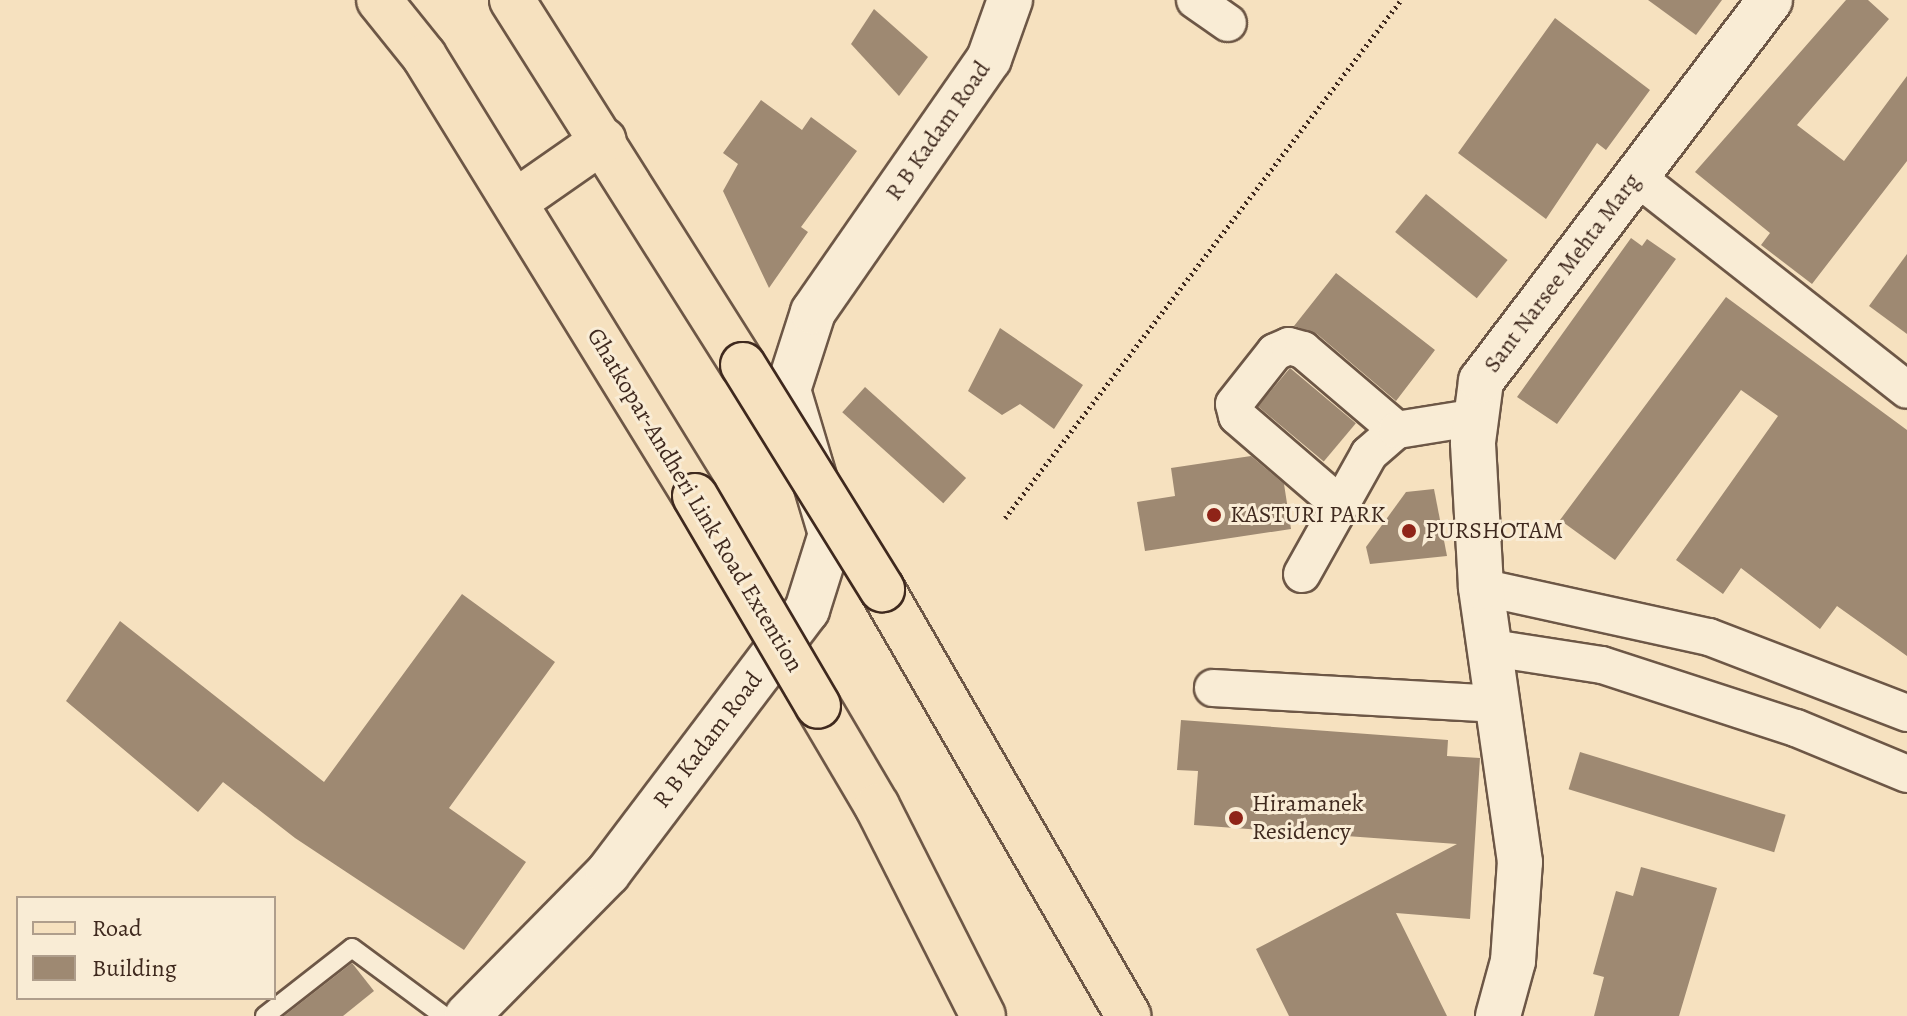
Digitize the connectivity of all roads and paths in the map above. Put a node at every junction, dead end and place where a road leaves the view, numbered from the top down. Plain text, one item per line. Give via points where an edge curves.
1 (379, 0) edge
2 (512, 0) edge
3 (1010, 0) edge
4 (1195, 0) edge
5 (1401, 0) edge
6 (1770, 0) edge
7 (1228, 23) dead end
8 (604, 140) junction
9 (1634, 175) junction
10 (515, 202) junction
11 (1907, 390) edge
12 (1477, 417) junction
13 (1397, 430) junction
14 (1338, 503) junction
15 (1005, 518) dead end
16 (1302, 574) dead end
17 (1481, 587) junction
18 (1492, 648) junction
19 (1213, 688) dead end
20 (1499, 704) junction
21 (1907, 713) edge
22 (1907, 774) edge
23 (265, 1016) edge
24 (444, 1016) edge
25 (467, 1016) edge
26 (983, 1016) edge
27 (1129, 1016) edge
28 (1498, 1016) edge

1 - 10 main road, Ghatkopar-Andheri Link Road Extention via 424,56
2 - 8 main road
3 - 25 street, R B Kadam Road via 989,59 813,312 788,390 831,534 807,610 608,873
4 - 7 street
5 - 15 path
6 - 9 street, Sant Narsee Mehta Marg
8 - 10 main road
8 - 27 main road, bridge via 882,589
9 - 11 street
9 - 12 street, Sant Narsee Mehta Marg via 1481,381
10 - 26 main road, Ghatkopar-Andheri Link Road Extention, bridge via 877,806
12 - 13 street
12 - 17 street, Sant Narsee Mehta Marg
13 - 14 street via 1369,454
13 - 14 street via 1303,350 1289,346 1275,352 1234,404 1237,416
14 - 16 street
17 - 18 street, Sant Narsee Mehta Marg
17 - 21 street via 1709,637
18 - 20 street, Sant Narsee Mehta Marg
18 - 22 street via 1602,665 1796,728
19 - 20 street
20 - 28 street, Sant Narsee Mehta Marg via 1520,862 1513,961
23 - 24 lane via 352,948

